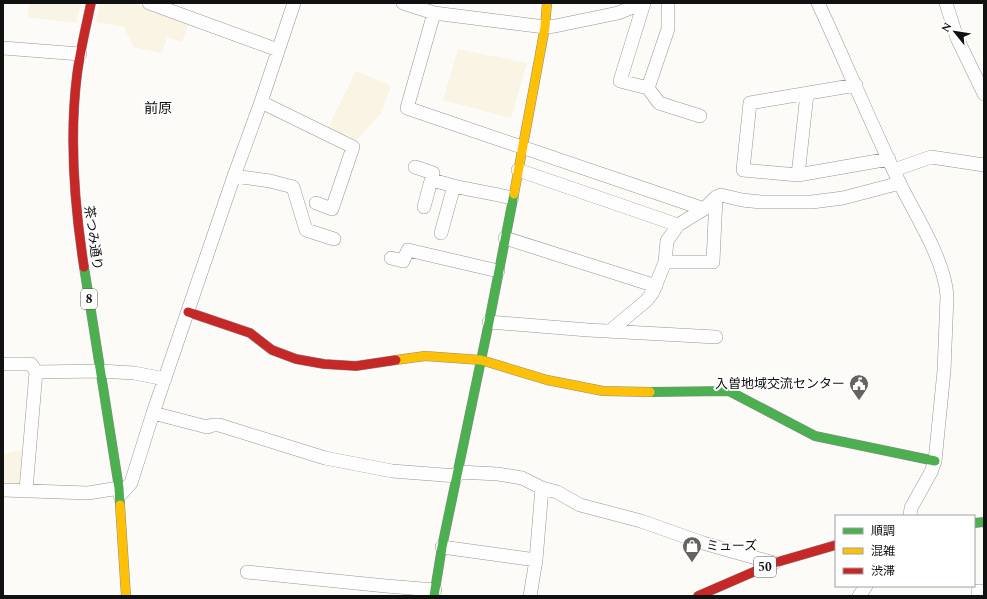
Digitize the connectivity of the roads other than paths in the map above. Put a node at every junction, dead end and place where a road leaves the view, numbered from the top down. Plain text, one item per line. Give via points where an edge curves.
1 (91, 3) edge
2 (149, 3) edge
3 (294, 3) edge
4 (403, 3) edge
5 (547, 3) edge
6 (643, 3) edge
7 (668, 3) edge
8 (818, 3) edge
9 (946, 3) edge
10 (434, 13) junction
11 (545, 27) junction
12 (3, 48) edge
13 (278, 50) junction
14 (80, 54) junction
15 (856, 85) junction
16 (648, 88) junction
17 (807, 94) junction
18 (984, 94) edge
19 (261, 102) junction
20 (700, 116) dead end
21 (523, 148) junction
22 (892, 165) junction
23 (984, 165) edge
24 (415, 168) dead end
25 (518, 170) junction
26 (798, 175) junction
27 (234, 176) junction
28 (432, 180) junction
29 (900, 183) junction
30 (454, 186) junction
31 (716, 197) junction
32 (512, 198) junction
33 (316, 203) dead end
34 (424, 207) dead end
35 (704, 209) junction
36 (678, 225) junction
37 (440, 233) dead end
38 (505, 238) junction
39 (334, 239) dead end
40 (391, 258) dead end
41 (665, 262) junction
42 (498, 271) junction
43 (656, 286) junction
44 (188, 312) junction
45 (489, 322) junction
46 (610, 331) junction
47 (716, 337) dead end
48 (481, 360) junction
49 (3, 364) edge
50 (100, 371) junction
51 (36, 372) junction
52 (165, 379) junction
53 (153, 413) junction
54 (935, 461) junction
55 (457, 474) junction
56 (542, 488) junction
57 (3, 490) edge
58 (26, 490) junction
59 (120, 491) junction
60 (910, 515) edge
61 (835, 545) edge
62 (442, 547) junction
63 (536, 560) junction
64 (774, 563) junction
65 (247, 572) dead end
66 (865, 587) edge
67 (984, 591) edge
68 (435, 593) edge
69 (126, 596) edge
70 (530, 596) edge
71 (698, 596) edge
72 (860, 596) edge
73 (978, 596) edge

1 - 14 street, 茶つみ通り / 8
2 - 13 street
3 - 13 street
4 - 10 street
5 - 11 street
6 - 11 street via 618,13
6 - 16 street via 620,81
7 - 16 street via 668,29
8 - 15 street
9 - 18 street via 957,38
10 - 11 street
10 - 21 street via 407,108
11 - 21 street
12 - 14 street
13 - 19 street
14 - 50 street, 茶つみ通り / 8 via 73,178 76,222
15 - 17 street
15 - 22 street
16 - 20 street via 659,103
17 - 26 street
17 - 26 street via 750,103 743,170
19 - 27 street
19 - 33 street via 353,147 332,209
21 - 25 street
21 - 35 street
22 - 23 street via 931,156
22 - 26 street
22 - 29 street
24 - 28 street via 433,173
25 - 32 street
25 - 36 street
27 - 39 street via 293,187 306,230
27 - 44 street
28 - 30 street
28 - 34 street
29 - 31 street via 843,198 812,202 761,202 721,195
29 - 54 street via 931,244 946,284 944,371
30 - 32 street
30 - 37 street
31 - 35 street
31 - 41 street via 713,262
32 - 38 street
35 - 36 street
36 - 41 street via 667,241
38 - 42 street
38 - 43 street
40 - 42 street via 403,261 408,250
41 - 43 street
42 - 45 street
43 - 46 street via 648,300
44 - 48 street via 250,333 272,350 296,359 324,364 356,366 425,356
44 - 52 street
45 - 46 street
45 - 48 street
46 - 47 street
48 - 54 street via 547,380 603,391 729,391 815,436
48 - 55 street
49 - 51 street via 31,364
50 - 51 street
50 - 52 street via 134,373
50 - 59 street, 茶つみ通り / 8
51 - 58 street
52 - 53 street
53 - 55 street via 208,428 219,425 325,458 392,471
53 - 59 street via 131,483
54 - 60 street via 911,508
55 - 56 street via 498,474 522,478
55 - 62 street
56 - 63 street
56 - 64 street via 557,492 580,505 641,521 703,543
57 - 58 street
58 - 59 street via 88,493
59 - 69 street, 茶つみ通り / 8
61 - 64 street, 50
62 - 63 street
62 - 68 street
63 - 70 street
64 - 71 street, 50
65 - 68 street
66 - 72 street
67 - 73 street via 978,591

